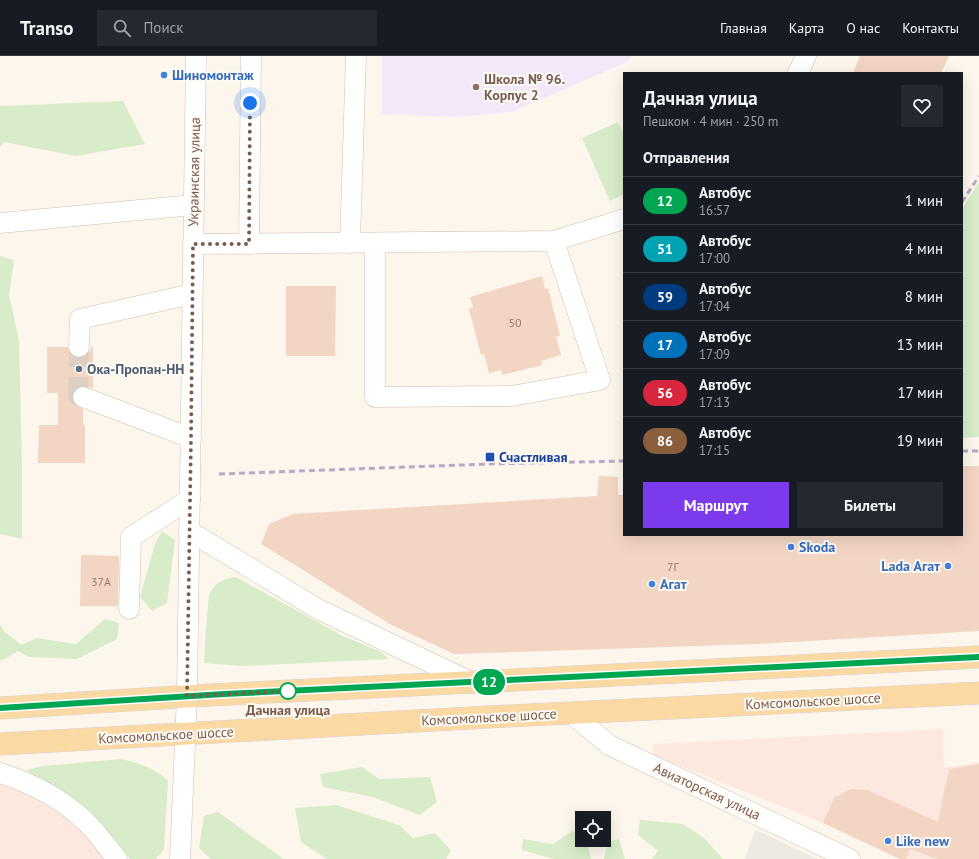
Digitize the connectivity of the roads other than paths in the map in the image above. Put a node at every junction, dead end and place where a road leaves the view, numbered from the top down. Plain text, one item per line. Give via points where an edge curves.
1 (196, 56) edge
2 (251, 56) edge
3 (356, 56) edge
4 (806, 56) edge
5 (798, 72) edge
6 (193, 205) junction
7 (623, 219) edge
8 (0, 223) edge
9 (554, 241) junction
10 (350, 243) junction
11 (375, 243) junction
12 (193, 244) junction
13 (249, 244) junction
14 (192, 294) junction
15 (79, 347) tunnel mouth
16 (83, 397) dead end
17 (191, 438) junction
18 (190, 499) junction
19 (189, 531) junction
20 (129, 609) dead end
21 (979, 657) edge
22 (473, 683) junction
23 (979, 693) edge
24 (187, 696) junction
25 (0, 708) edge
26 (571, 713) junction
27 (186, 734) junction
28 (0, 744) edge
29 (0, 773) edge
30 (117, 859) edge
31 (180, 859) edge
32 (850, 859) edge

1 - 6 street, Украинская улица
2 - 13 street
3 - 10 street
4 - 5 street
6 - 8 street
6 - 12 street, Украинская улица
7 - 9 street
9 - 11 street
9 - 11 street via 600,380 512,396 376,397
10 - 11 street
10 - 13 street
12 - 13 street
12 - 14 street, Украинская улица
14 - 15 street via 80,319
14 - 17 street, Украинская улица
16 - 17 street
17 - 18 street, Украинская улица
18 - 19 street, Украинская улица
18 - 20 street via 131,537
19 - 22 street via 318,609
19 - 24 street, Украинская улица
21 - 22 main road
22 - 24 main road
23 - 26 main road, Комсомольское шоссе
24 - 25 main road
24 - 27 street, Украинская улица
26 - 27 main road, Комсомольское шоссе
26 - 32 street, Авиаторская улица via 609,746
27 - 28 main road, Комсомольское шоссе
27 - 31 street, Украинская улица
29 - 30 street via 38,788 67,805 86,822

